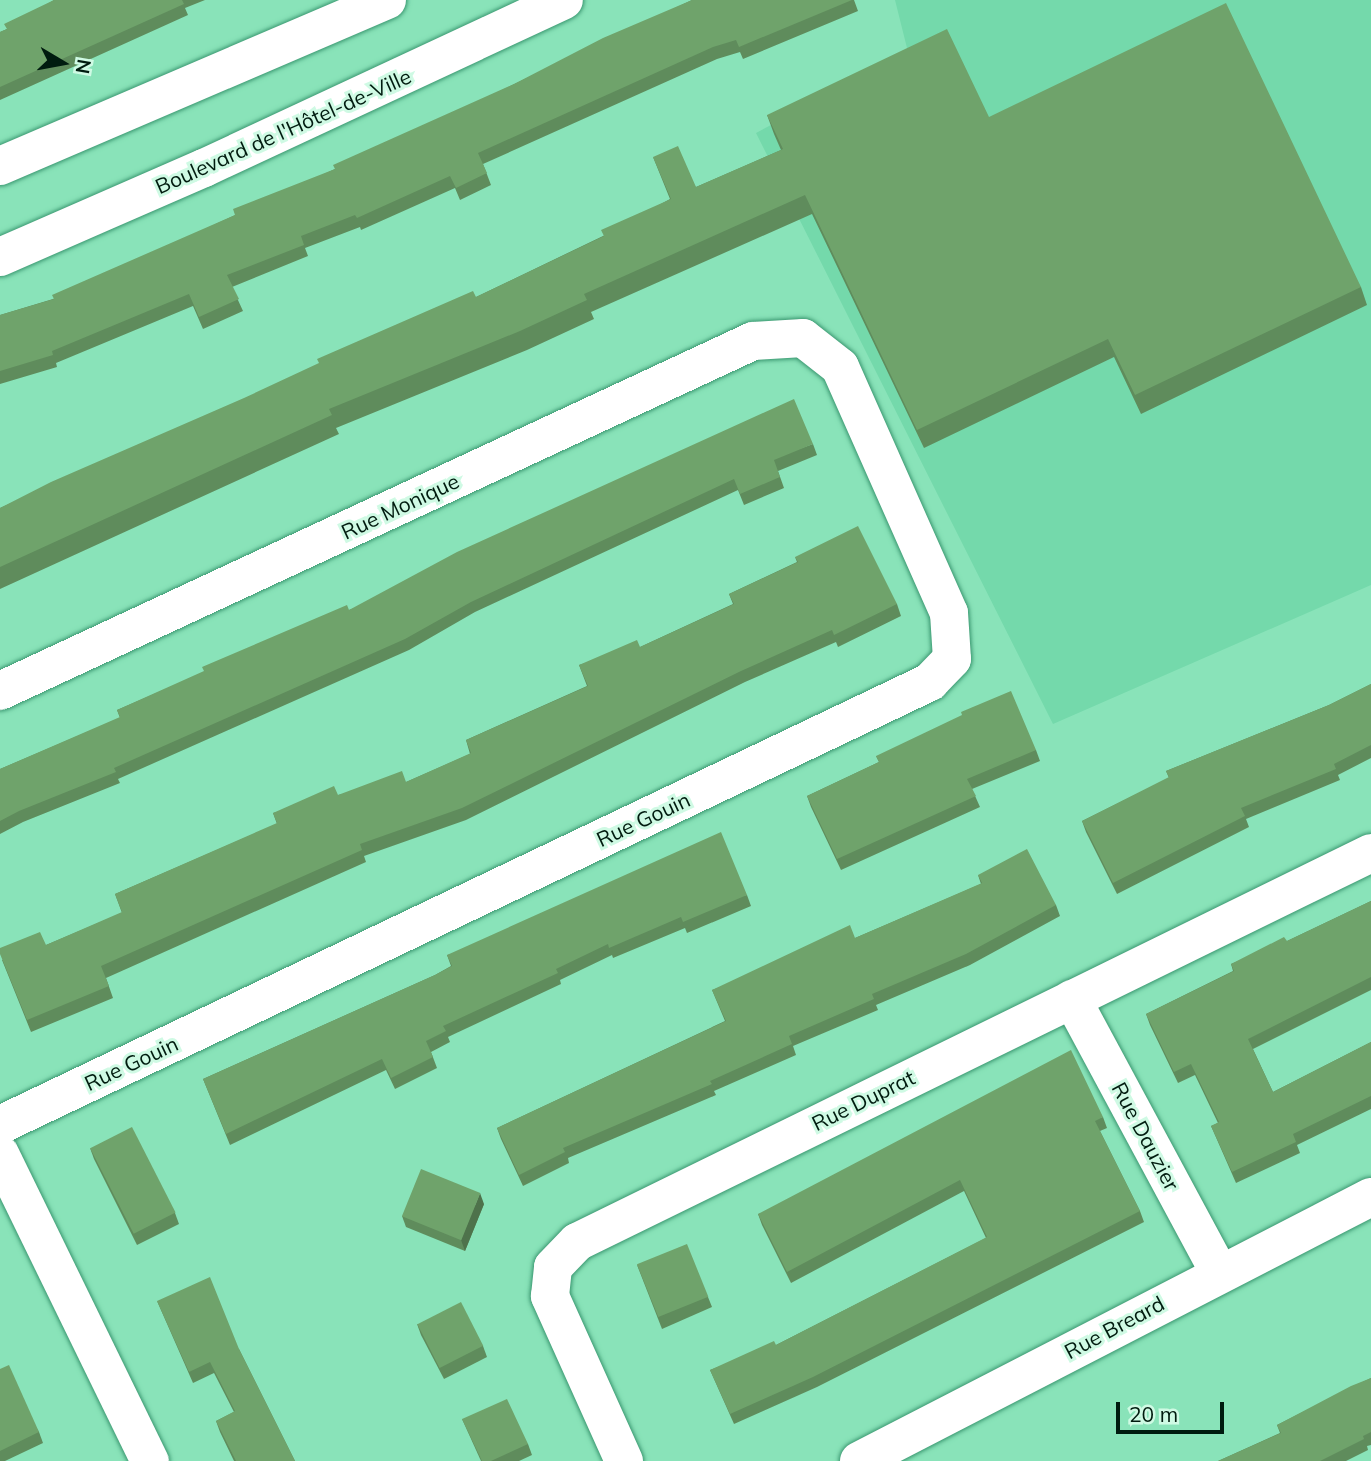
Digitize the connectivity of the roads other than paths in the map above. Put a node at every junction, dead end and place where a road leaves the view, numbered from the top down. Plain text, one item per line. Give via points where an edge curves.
1 (387, 0) edge
2 (564, 0) edge
3 (0, 166) edge
4 (0, 257) edge
5 (803, 338) joint
6 (0, 691) edge
7 (1371, 853) edge
8 (1072, 999) junction
9 (0, 1125) edge
10 (0, 1154) edge
11 (1371, 1197) edge
12 (1219, 1272) junction
13 (150, 1461) edge
14 (624, 1461) edge
15 (859, 1461) edge

1 - 3 street
2 - 4 street, Boulevard de l'Hôtel-de-Ville via 204,168
5 - 6 street, Rue Monique via 753,341
5 - 9 street, Rue Gouin via 840,367 949,613 952,659 929,682
7 - 8 street, Rue Duprat
8 - 12 street, Rue Dauzier
8 - 14 street, Rue Duprat via 577,1242 553,1267 550,1296
10 - 13 street
11 - 12 street, Rue Breard
12 - 15 street, Rue Breard

